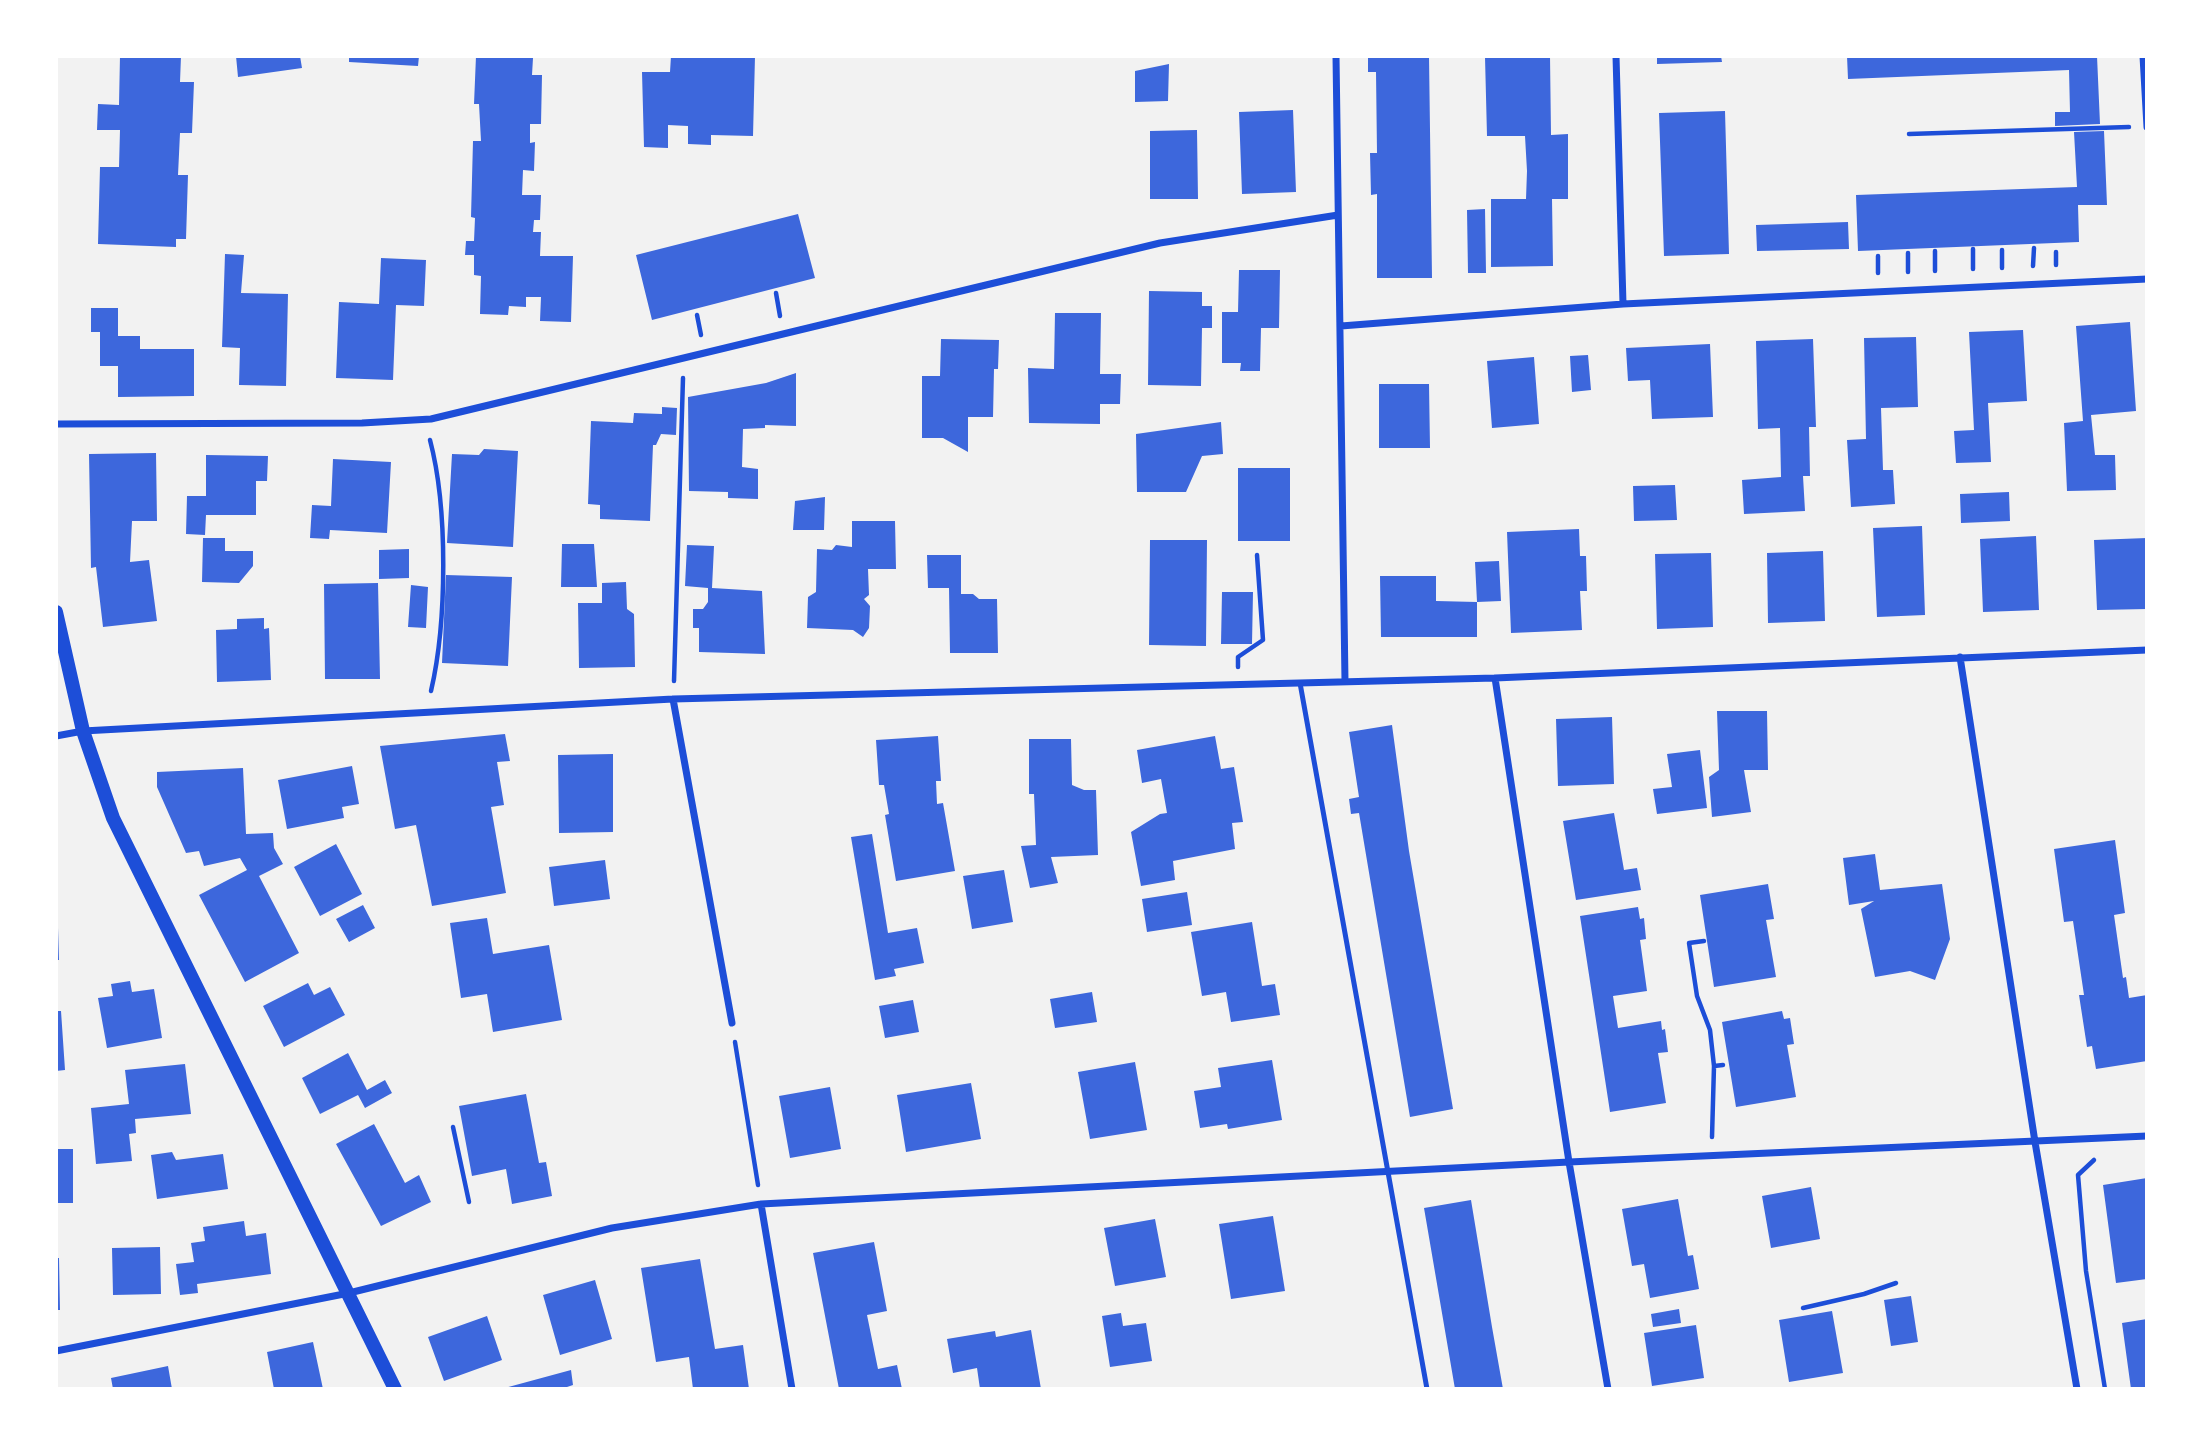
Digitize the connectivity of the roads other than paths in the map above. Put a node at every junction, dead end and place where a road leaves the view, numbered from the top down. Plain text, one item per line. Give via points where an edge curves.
1 (1336, 56) edge
2 (1616, 56) edge
3 (2143, 56) edge
4 (2147, 127) edge
5 (1338, 215) junction
6 (2147, 279) edge
7 (1623, 303) junction
8 (1341, 326) junction
9 (56, 424) edge
10 (56, 612) edge
11 (2147, 650) edge
12 (1960, 657) junction
13 (1494, 678) junction
14 (1345, 681) junction
15 (1300, 683) junction
16 (673, 699) junction
17 (83, 731) junction
18 (56, 736) edge
19 (732, 1023) road end
20 (2147, 1136) edge
21 (2035, 1142) junction
22 (1569, 1162) junction
23 (1390, 1171) junction
24 (761, 1203) junction
25 (349, 1293) junction
26 (56, 1352) edge
27 (395, 1389) edge
28 (792, 1389) edge
29 (1427, 1389) edge
30 (1608, 1389) edge
31 (2077, 1389) edge

1 - 5 street
2 - 7 street
3 - 4 street
5 - 8 street
5 - 9 street via 1160,243 422,419
6 - 7 street
7 - 8 street
8 - 14 street
10 - 17 main road
11 - 12 street
12 - 13 street
12 - 21 street
13 - 14 street
13 - 22 street
14 - 15 street
15 - 16 street
15 - 23 lane
16 - 17 street
16 - 19 street
17 - 18 street
17 - 25 main road via 119,830
20 - 21 street
21 - 22 street
21 - 31 street
22 - 23 street
22 - 30 street
23 - 24 street
23 - 29 lane
24 - 25 street via 612,1228
24 - 28 street
25 - 26 street
25 - 27 main road

